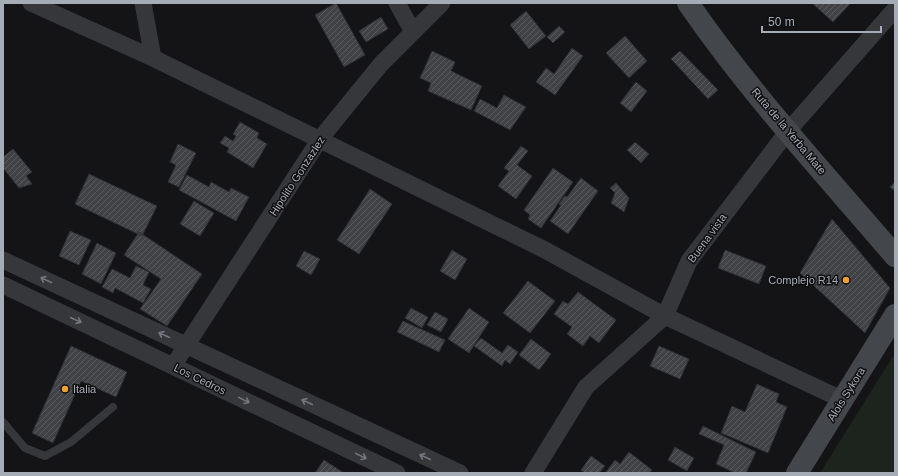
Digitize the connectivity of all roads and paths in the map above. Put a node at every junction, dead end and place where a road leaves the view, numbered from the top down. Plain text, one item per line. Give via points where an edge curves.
1 (31, 3) edge
2 (143, 3) edge
3 (397, 3) edge
4 (442, 3) edge
5 (688, 3) edge
6 (895, 8) edge
7 (413, 32) junction
8 (153, 58) junction
9 (788, 131) junction
10 (320, 139) junction
11 (895, 256) edge
12 (3, 260) edge
13 (3, 285) edge
14 (895, 315) edge
15 (665, 316) junction
16 (186, 346) junction
17 (173, 366) junction
18 (843, 400) junction
19 (112, 407) dead end
20 (3, 422) edge
21 (397, 473) edge
22 (460, 473) edge
23 (533, 473) edge
24 (797, 473) edge

1 - 8 street
2 - 8 street
3 - 7 street
4 - 7 street, Hipolito Gonzazlez
5 - 9 main road, Ruta de la Yerba Mate via 724,53
6 - 9 street, Buena vista
7 - 10 street, Hipolito Gonzazlez via 380,64
8 - 10 street
9 - 11 main road, Ruta de la Yerba Mate
9 - 15 street, Buena vista via 689,261
10 - 15 street via 545,250
10 - 16 street, Hipolito Gonzazlez
16 -> 12 street
13 -> 17 street, Los Cedros
14 - 18 main road, Alois Sykora
15 - 18 street
15 - 23 street, Buena vista via 586,387
16 - 17 street, Hipolito Gonzazlez
22 -> 16 street
17 -> 21 street, Los Cedros
18 - 24 main road, Alois Sykora
19 - 20 lane via 71,442 45,456 25,448

